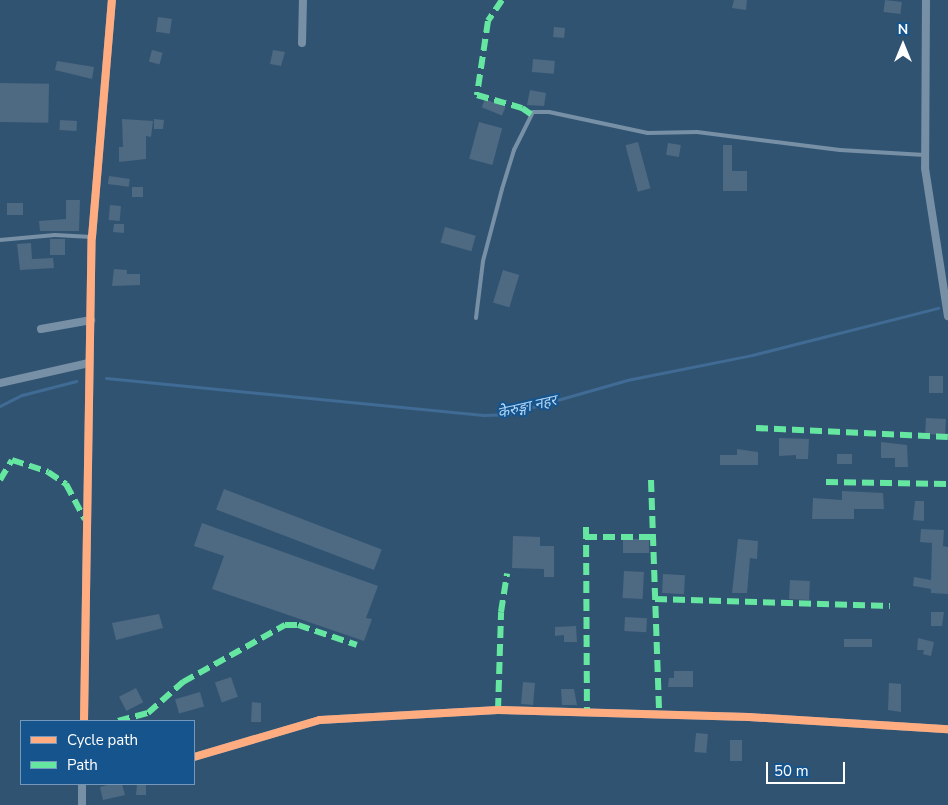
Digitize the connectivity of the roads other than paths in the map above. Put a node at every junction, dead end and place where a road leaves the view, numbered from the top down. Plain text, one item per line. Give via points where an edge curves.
1 (112, 0) edge
2 (303, 0) edge
3 (926, 0) edge
4 (302, 43) dead end
5 (925, 155) junction
6 (92, 237) junction
7 (0, 240) edge
8 (948, 316) edge
9 (476, 318) dead end
10 (91, 320) junction
11 (41, 329) dead end
12 (89, 363) junction
13 (0, 383) edge
14 (84, 720) edge
15 (948, 728) edge
16 (195, 757) edge
17 (82, 785) edge
18 (82, 805) edge

1 - 6 street
2 - 4 street
3 - 5 street
5 - 8 street
5 - 9 lane via 840,150 697,132 648,133 549,112 533,112 520,135 502,189 483,261
6 - 7 lane via 55,235
6 - 10 street
10 - 11 street
10 - 12 street
12 - 13 street
12 - 14 street
15 - 16 street via 749,717 498,710 320,720
17 - 18 street

